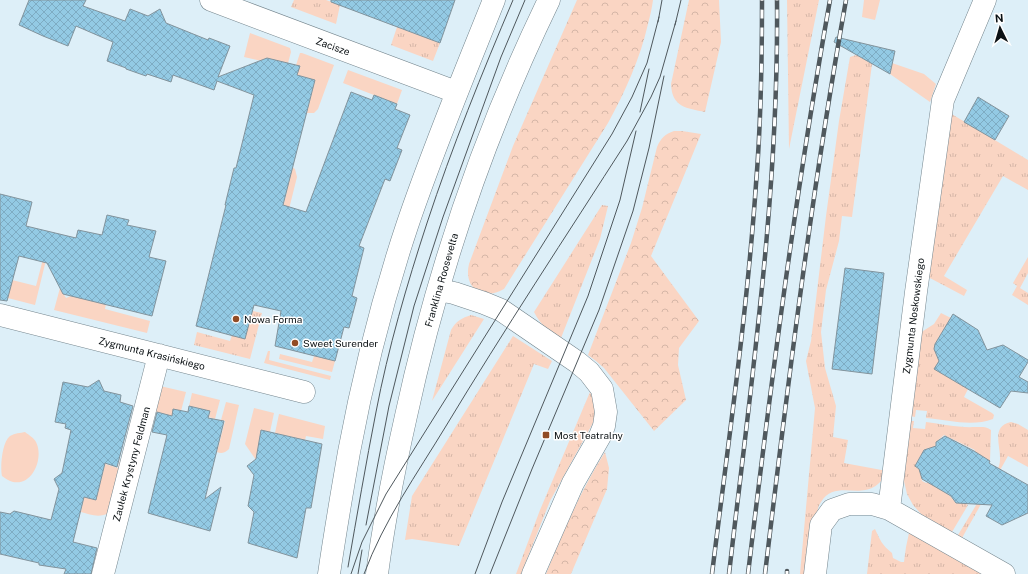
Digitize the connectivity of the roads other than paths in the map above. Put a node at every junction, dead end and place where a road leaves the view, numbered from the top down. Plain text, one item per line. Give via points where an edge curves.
1 (211, 0) edge
2 (494, 0) edge
3 (549, 0) edge
4 (985, 0) edge
5 (456, 92) junction
6 (438, 290) junction
7 (0, 315) edge
8 (159, 355) junction
9 (304, 392) dead end
10 (889, 509) junction
11 (103, 574) edge
12 (329, 574) edge
13 (377, 574) edge
14 (533, 574) edge
15 (815, 574) edge
16 (1004, 574) edge

1 - 5 street, Zacisze
2 - 5 street
3 - 6 street, Franklina Roosevelta via 517,70 476,172
4 - 10 street, Zygmunta Noskowskiego via 943,100
5 - 12 street via 407,227 380,319 349,452
6 - 13 street, Franklina Roosevelta via 402,430
6 - 14 street via 501,310 577,362 589,372 602,389 606,412 604,426 573,483
7 - 8 street, Zygmunta Krasińskiego
8 - 9 street, Zygmunta Krasińskiego
8 - 11 street, Zaułek Krystyny Feldman
10 - 15 street via 872,504 849,504 832,510 821,525
10 - 16 street

